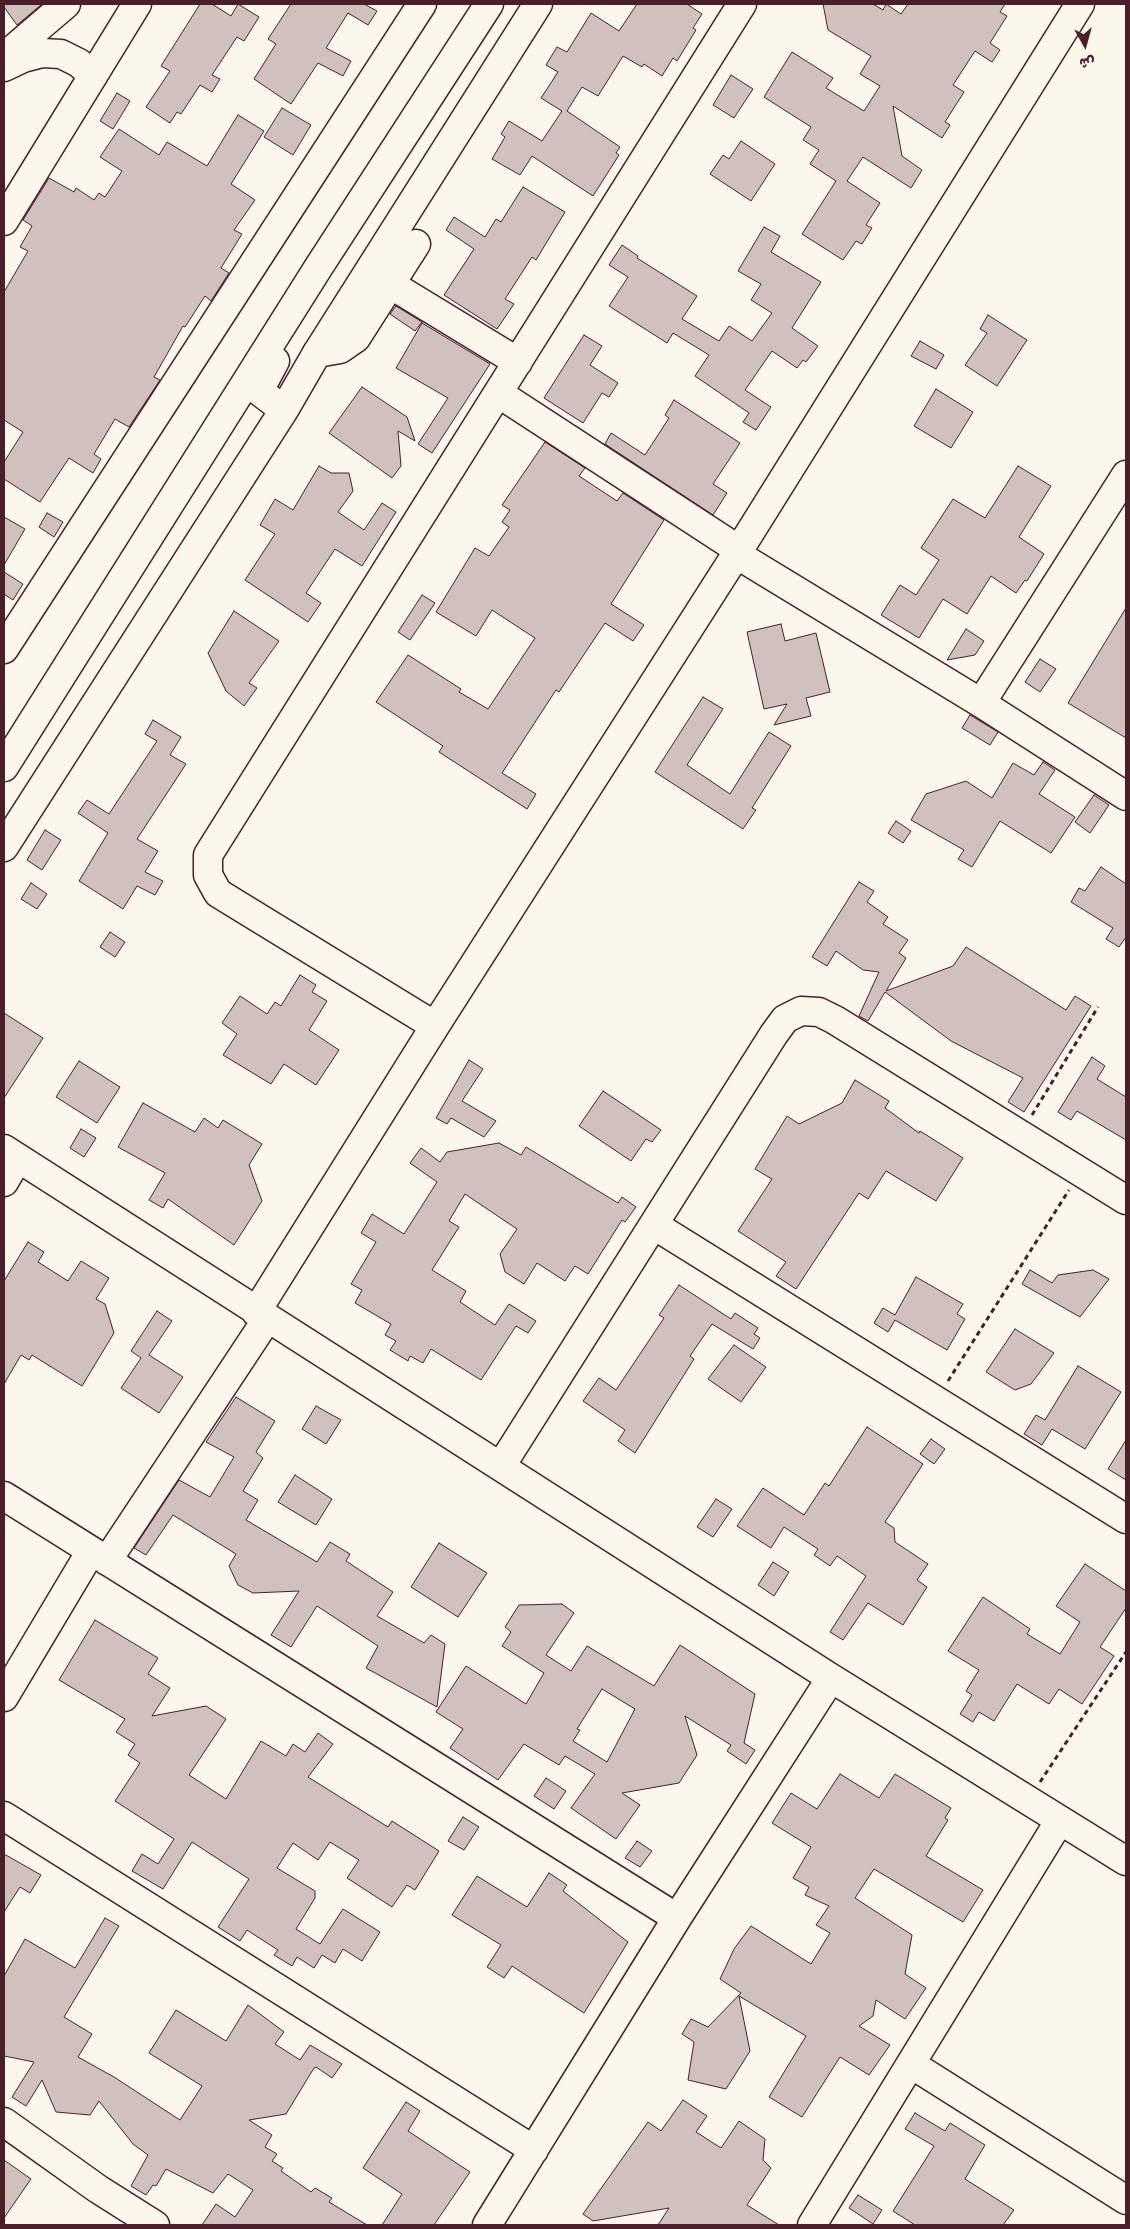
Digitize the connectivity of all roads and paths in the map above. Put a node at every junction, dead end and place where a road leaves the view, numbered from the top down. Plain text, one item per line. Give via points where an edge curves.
1 (66, 4) edge
2 (138, 4) edge
3 (422, 4) edge
4 (489, 4) edge
5 (538, 4) edge
6 (742, 4) edge
7 (1080, 4) edge
8 (4, 57) edge
9 (4, 67) edge
10 (93, 76) junction
11 (4, 220) edge
12 (416, 244) dead end
13 (318, 268) junction
14 (390, 284) junction
15 (317, 353) junction
16 (518, 362) junction
17 (498, 393) junction
18 (284, 410) junction
19 (1126, 475) edge
20 (737, 552) junction
21 (4, 649) edge
22 (982, 703) junction
23 (4, 767) edge
24 (1126, 796) edge
25 (4, 847) edge
26 (1098, 1007) dead end
27 (435, 1026) junction
28 (1020, 1134) junction
29 (11, 1154) edge
30 (1080, 1172) junction
31 (4, 1182) edge
32 (1126, 1200) edge
33 (654, 1225) junction
34 (261, 1315) junction
35 (936, 1400) junction
36 (502, 1466) junction
37 (4, 1496) edge
38 (1126, 1519) edge
39 (99, 1556) junction
40 (1126, 1652) edge
41 (831, 1678) junction
42 (4, 1697) edge
43 (1028, 1800) junction
44 (4, 1816) edge
45 (1060, 1820) junction
46 (1126, 1861) edge
47 (677, 1918) junction
48 (911, 2064) junction
49 (4, 2122) edge
50 (534, 2150) junction
51 (1126, 2200) edge
52 (155, 2225) edge
53 (487, 2225) edge
54 (812, 2225) edge

1 - 8 street
2 - 10 street
3 - 21 street
4 - 13 street
5 - 15 street
6 - 16 street
7 - 20 street
9 - 10 street via 42,53 61,54 79,62
10 - 11 street
12 - 14 street
13 - 18 street via 318,285 314,294 259,388 262,395
13 - 23 street
14 - 15 street via 356,338 340,349
14 - 16 street
15 - 18 street
16 - 17 street
17 - 20 street
17 - 27 street via 208,854 208,875 218,893
18 - 25 street
19 - 22 street
20 - 22 street
20 - 27 street
22 - 24 street
26 - 28 path
27 - 34 street
28 - 30 street
28 - 33 street via 835,1020 819,1012 801,1011 785,1019 774,1034
29 - 31 street
29 - 34 street
30 - 32 street
30 - 35 path
33 - 35 street
33 - 36 street
34 - 36 street
34 - 39 street
35 - 38 street
36 - 41 street
37 - 39 street
39 - 42 street
39 - 47 street
40 - 43 path
41 - 43 street
41 - 47 street
43 - 45 street
44 - 50 street
45 - 46 street
45 - 48 street
47 - 50 street
48 - 51 street
48 - 54 street
49 - 52 street
50 - 53 street

